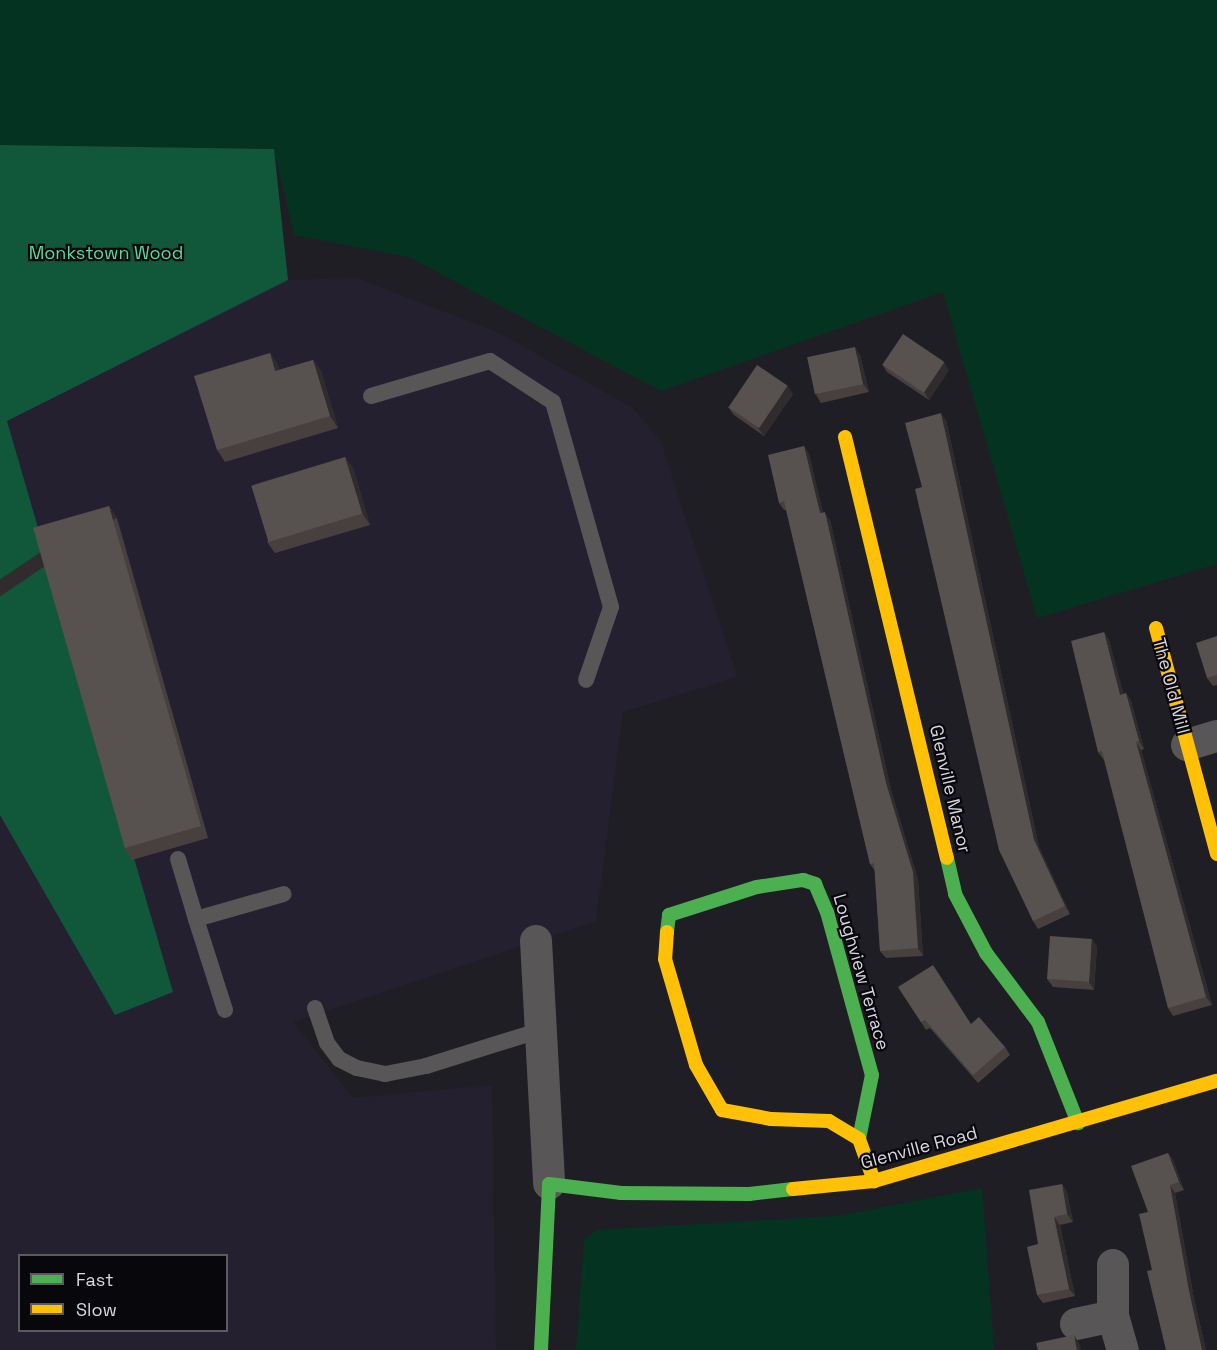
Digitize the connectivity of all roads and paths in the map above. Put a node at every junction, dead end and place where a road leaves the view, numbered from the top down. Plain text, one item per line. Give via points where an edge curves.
1 (371, 396) dead end
2 (845, 437) dead end
3 (1156, 628) dead end
4 (586, 680) dead end
5 (1217, 736) edge
6 (1187, 745) junction
7 (1217, 854) edge
8 (178, 859) dead end
9 (284, 894) dead end
10 (196, 919) junction
11 (536, 941) dead end
12 (315, 1008) dead end
13 (225, 1011) dead end
14 (541, 1030) junction
15 (1217, 1081) edge
16 (1078, 1124) junction
17 (859, 1139) junction
18 (874, 1181) junction
19 (549, 1184) junction
20 (1113, 1265) dead end
21 (1113, 1316) junction
22 (1076, 1324) dead end
23 (541, 1350) edge
24 (1123, 1350) edge

1 - 4 lane via 490,361 553,402 611,608
2 - 16 street, Glenville Manor via 928,769 955,894 986,953 1038,1022
3 - 6 street, The Old Mill
5 - 6 street, The Old Mill
6 - 7 street, The Old Mill
8 - 10 lane
9 - 10 lane
10 - 13 lane
11 - 14 street
12 - 14 lane via 327,1043 339,1059 385,1074
14 - 19 street
15 - 16 street, Glenville Road
16 - 18 street, Glenville Road
17 - 17 street, Loughview Terrace via 872,1075 827,912 815,884 803,880 757,887 669,915 665,959 696,1065 722,1110 771,1119 829,1121
17 - 18 street
18 - 19 street, Glenville Road via 749,1194 621,1193
19 - 23 street
20 - 21 street
21 - 22 street
21 - 24 street

